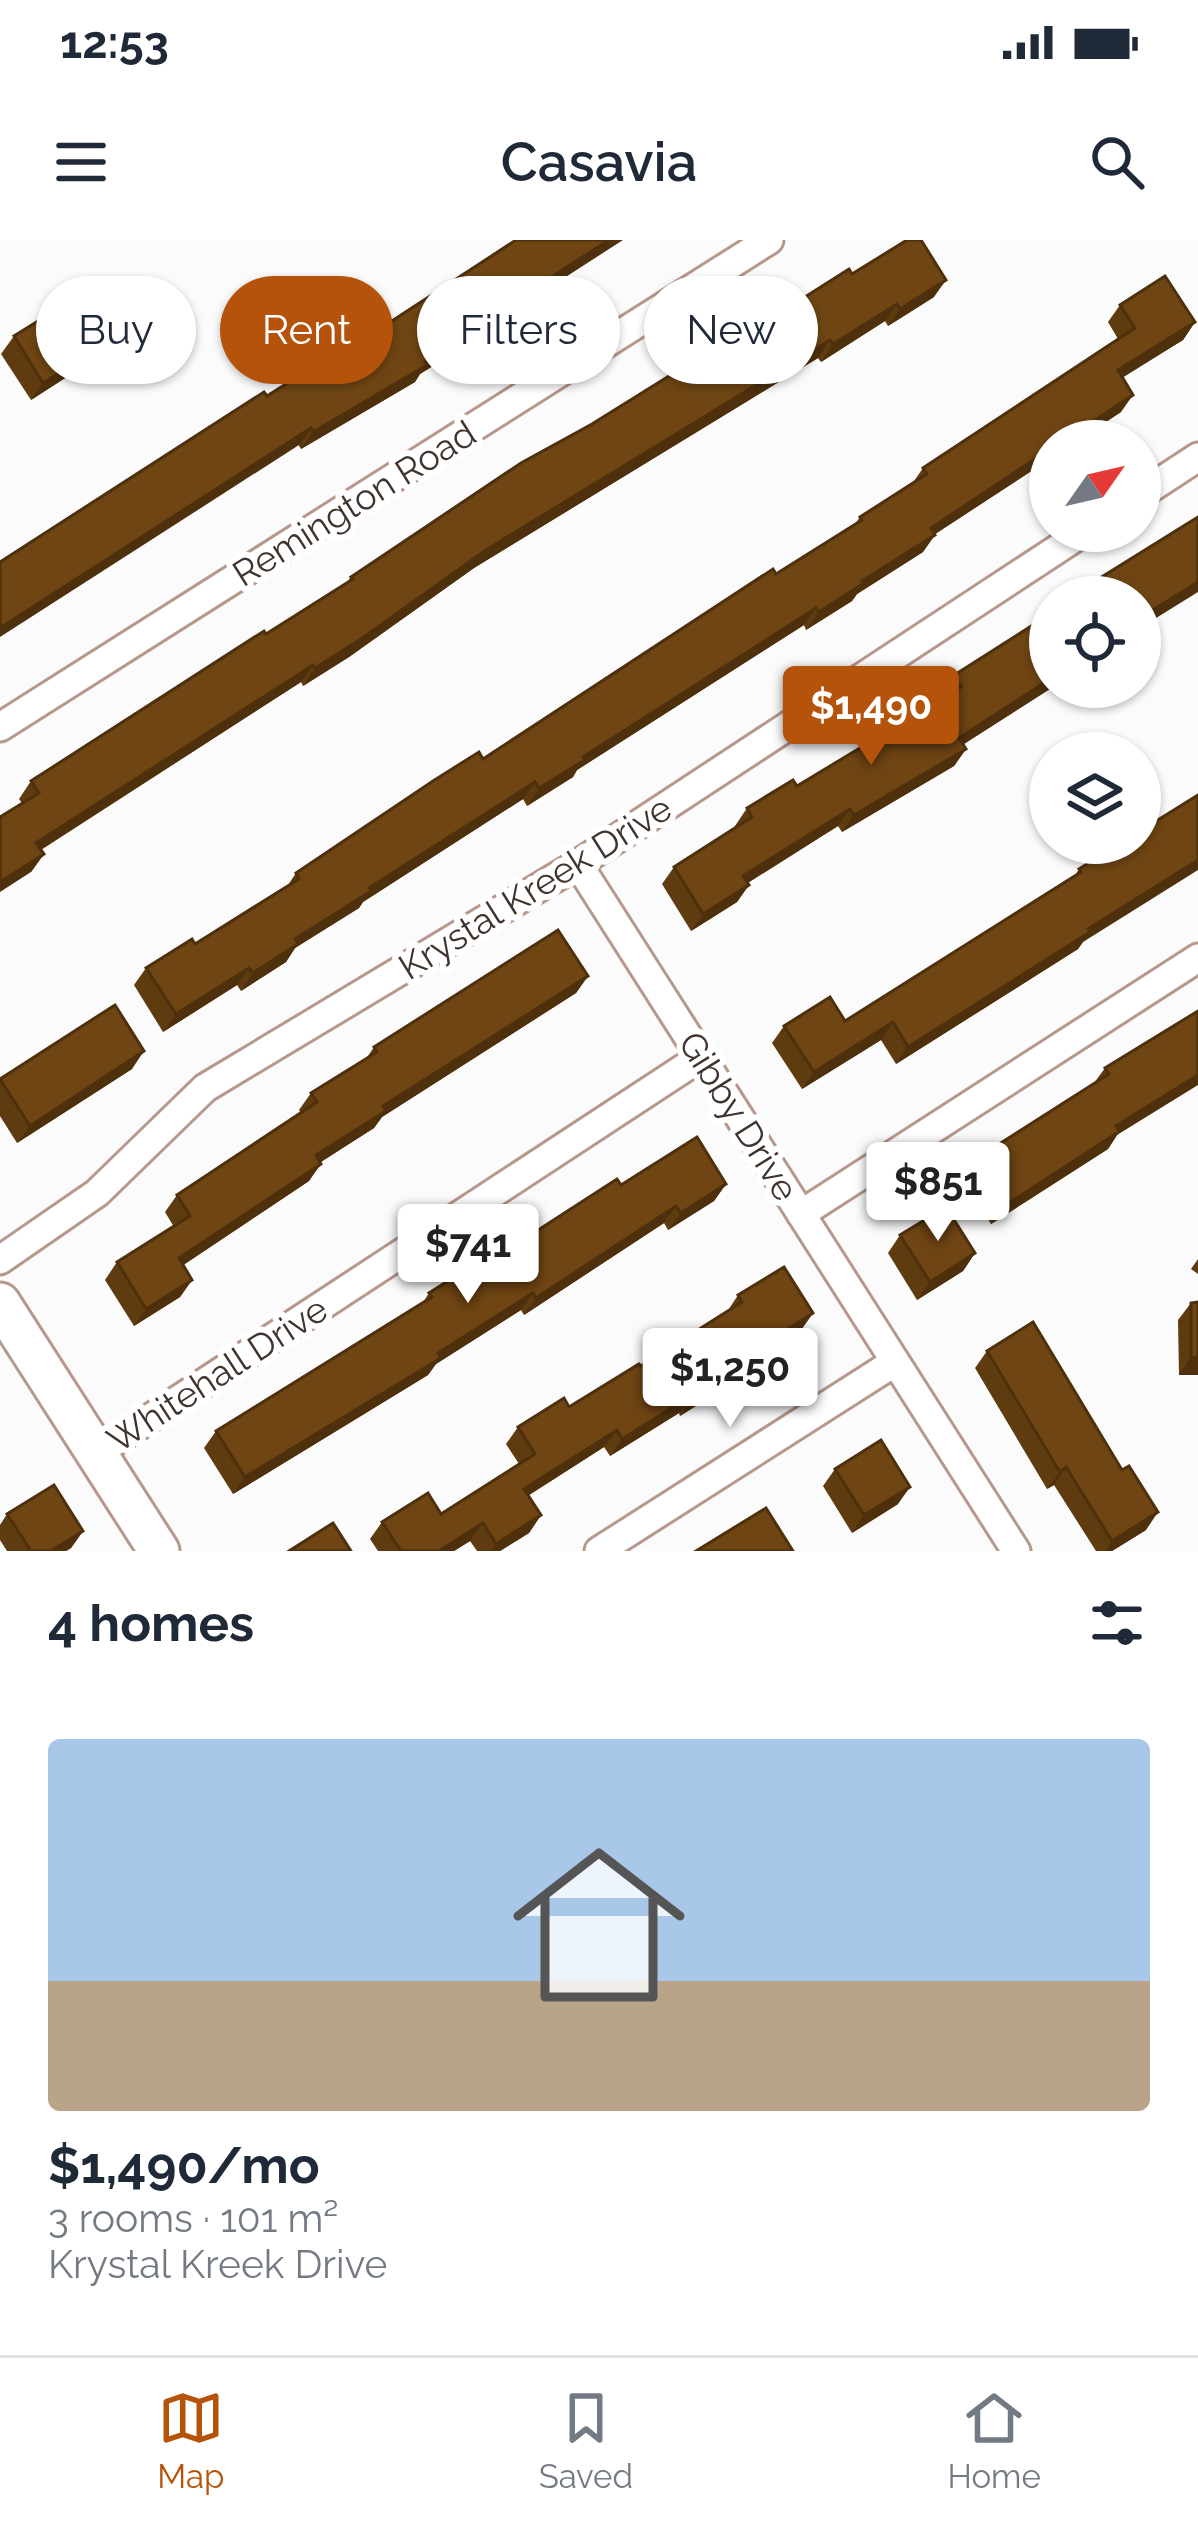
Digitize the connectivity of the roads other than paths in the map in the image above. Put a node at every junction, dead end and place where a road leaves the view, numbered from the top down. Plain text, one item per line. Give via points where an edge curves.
1 (769, 240) edge
2 (1198, 457) edge
3 (1161, 481) edge
4 (1053, 552) edge
5 (0, 727) edge
6 (578, 864) junction
7 (1198, 958) edge
8 (701, 1057) junction
9 (801, 1214) junction
10 (0, 1259) edge
11 (0, 1303) edge
12 (895, 1362) junction
13 (94, 1455) junction
14 (159, 1551) edge
15 (599, 1551) edge
16 (1016, 1551) edge

1 - 5 street, Remington Road
2 - 3 street
4 - 6 street, Krystal Kreek Drive
6 - 8 street, Gibby Drive
6 - 10 street, Krystal Kreek Drive via 205,1088 97,1193
7 - 9 street
8 - 9 street, Gibby Drive
8 - 13 street, Whitehall Drive
9 - 12 street, Gibby Drive
11 - 13 street
12 - 15 street
12 - 16 street, Gibby Drive
13 - 14 street

